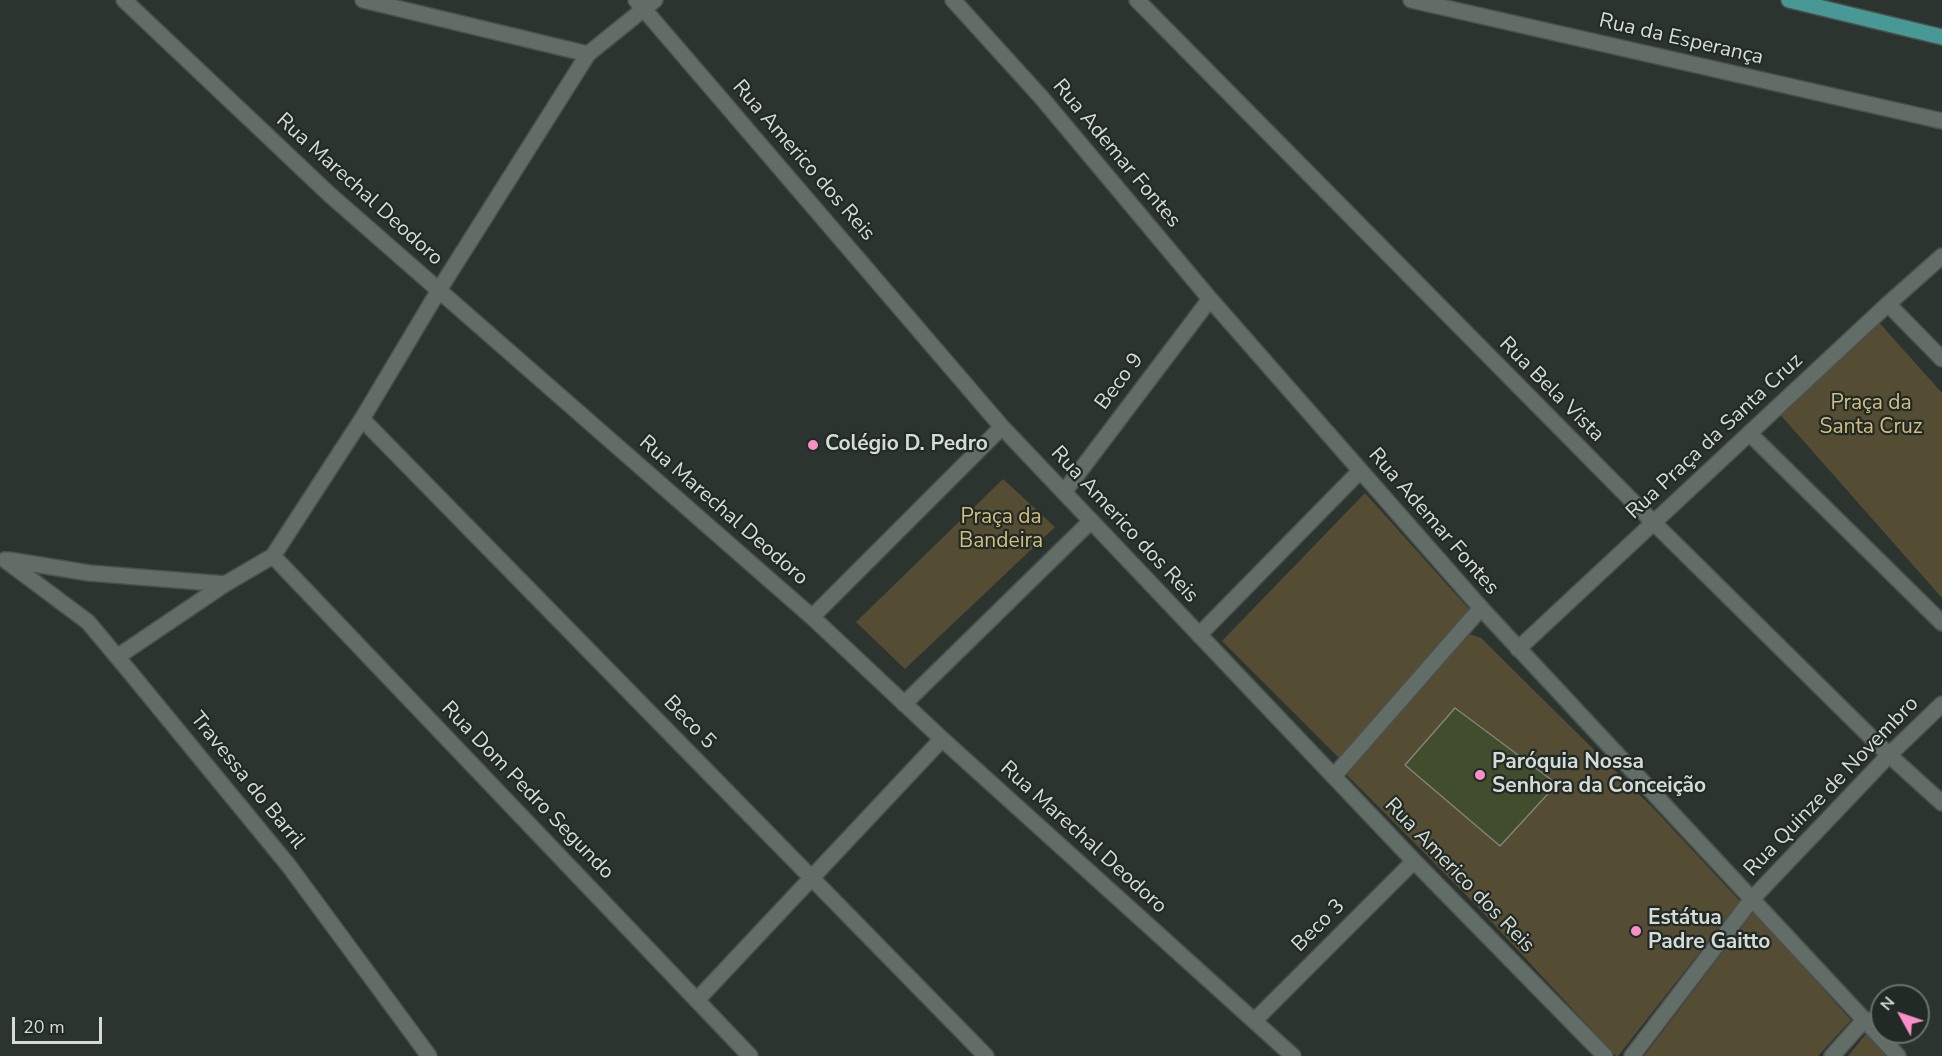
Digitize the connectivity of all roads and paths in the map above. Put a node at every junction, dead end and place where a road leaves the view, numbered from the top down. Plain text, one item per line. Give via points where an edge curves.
1 (124, 0) edge
2 (363, 0) edge
3 (953, 0) edge
4 (1137, 0) edge
5 (1411, 0) edge
6 (1789, 0) edge
7 (645, 3) edge
8 (1942, 37) edge
9 (588, 54) junction
10 (1942, 121) edge
11 (1942, 256) edge
12 (439, 290) junction
13 (1210, 299) junction
14 (1888, 304) junction
15 (1942, 359) edge
16 (363, 419) junction
17 (1002, 427) junction
18 (1750, 434) junction
19 (1360, 471) junction
20 (1064, 492) junction
21 (1091, 521) junction
22 (1654, 523) junction
23 (273, 556) junction
24 (2, 559) edge
25 (225, 584) junction
26 (1481, 608) junction
27 (812, 617) junction
28 (1942, 623) edge
29 (1199, 635) junction
30 (1518, 649) junction
31 (117, 657) junction
32 (904, 704) junction
33 (1942, 704) edge
34 (942, 739) junction
35 (1889, 755) junction
36 (1334, 776) junction
37 (1942, 803) edge
38 (1414, 861) junction
39 (812, 878) junction
40 (1752, 899) junction
41 (697, 1000) junction
42 (1865, 1019) junction
43 (1254, 1021) junction
44 (429, 1056) edge
45 (750, 1056) edge
46 (986, 1056) edge
47 (1293, 1056) edge
48 (1605, 1056) edge
49 (1632, 1056) edge
50 (1832, 1056) edge
51 (1899, 1056) edge

1 - 12 street, Rua Marechal Deodoro via 329,194
2 - 9 street
3 - 13 street, Rua Ademar Fontes
4 - 22 street, Rua Bela Vista
5 - 10 street, Rua da Esperança
6 - 8 main road
7 - 9 street
7 - 17 street, Rua Americo dos Reis
9 - 12 street
11 - 14 street, Rua Praça da Santa Cruz
12 - 16 street
12 - 27 street, Rua Marechal Deodoro
13 - 19 street, Rua Ademar Fontes
13 - 20 street, Beco 9
14 - 15 street
14 - 18 street, Rua Praça da Santa Cruz
16 - 23 street
16 - 39 street, Beco 5
17 - 20 street, Rua Americo dos Reis
17 - 27 street
18 - 22 street, Rua Praça da Santa Cruz
18 - 28 street
19 - 26 street, Rua Ademar Fontes
19 - 29 street
20 - 21 street, Rua Americo dos Reis
21 - 29 street, Rua Americo dos Reis
21 - 32 street
22 - 30 street, Rua Praça da Santa Cruz
22 - 35 street, Rua Bela Vista
23 - 25 street
23 - 41 street, Rua Dom Pedro Segundo
24 - 25 street via 88,573
24 - 31 street, Travessa do Barril via 87,622
25 - 31 street
26 - 30 street, Rua Ademar Fontes
26 - 36 street
27 - 32 street, Rua Marechal Deodoro
29 - 36 street, Rua Americo dos Reis
30 - 40 street, Rua Ademar Fontes
31 - 44 street, Travessa do Barril via 289,866
32 - 34 street, Rua Marechal Deodoro
33 - 35 street, Rua Quinze de Novembro
34 - 39 street
34 - 43 street, Rua Marechal Deodoro
35 - 37 street, Rua Bela Vista
35 - 40 street, Rua Quinze de Novembro
36 - 38 street, Rua Americo dos Reis
38 - 43 street, Beco 3
38 - 48 street, Rua Americo dos Reis
39 - 41 street
39 - 46 street, Beco 5
40 - 42 street, Rua Ademar Fontes
40 - 49 street, Rua Quinze de Novembro
41 - 45 street, Rua Dom Pedro Segundo
42 - 50 street
42 - 51 street, Rua Ademar Fontes
43 - 47 street, Rua Marechal Deodoro

